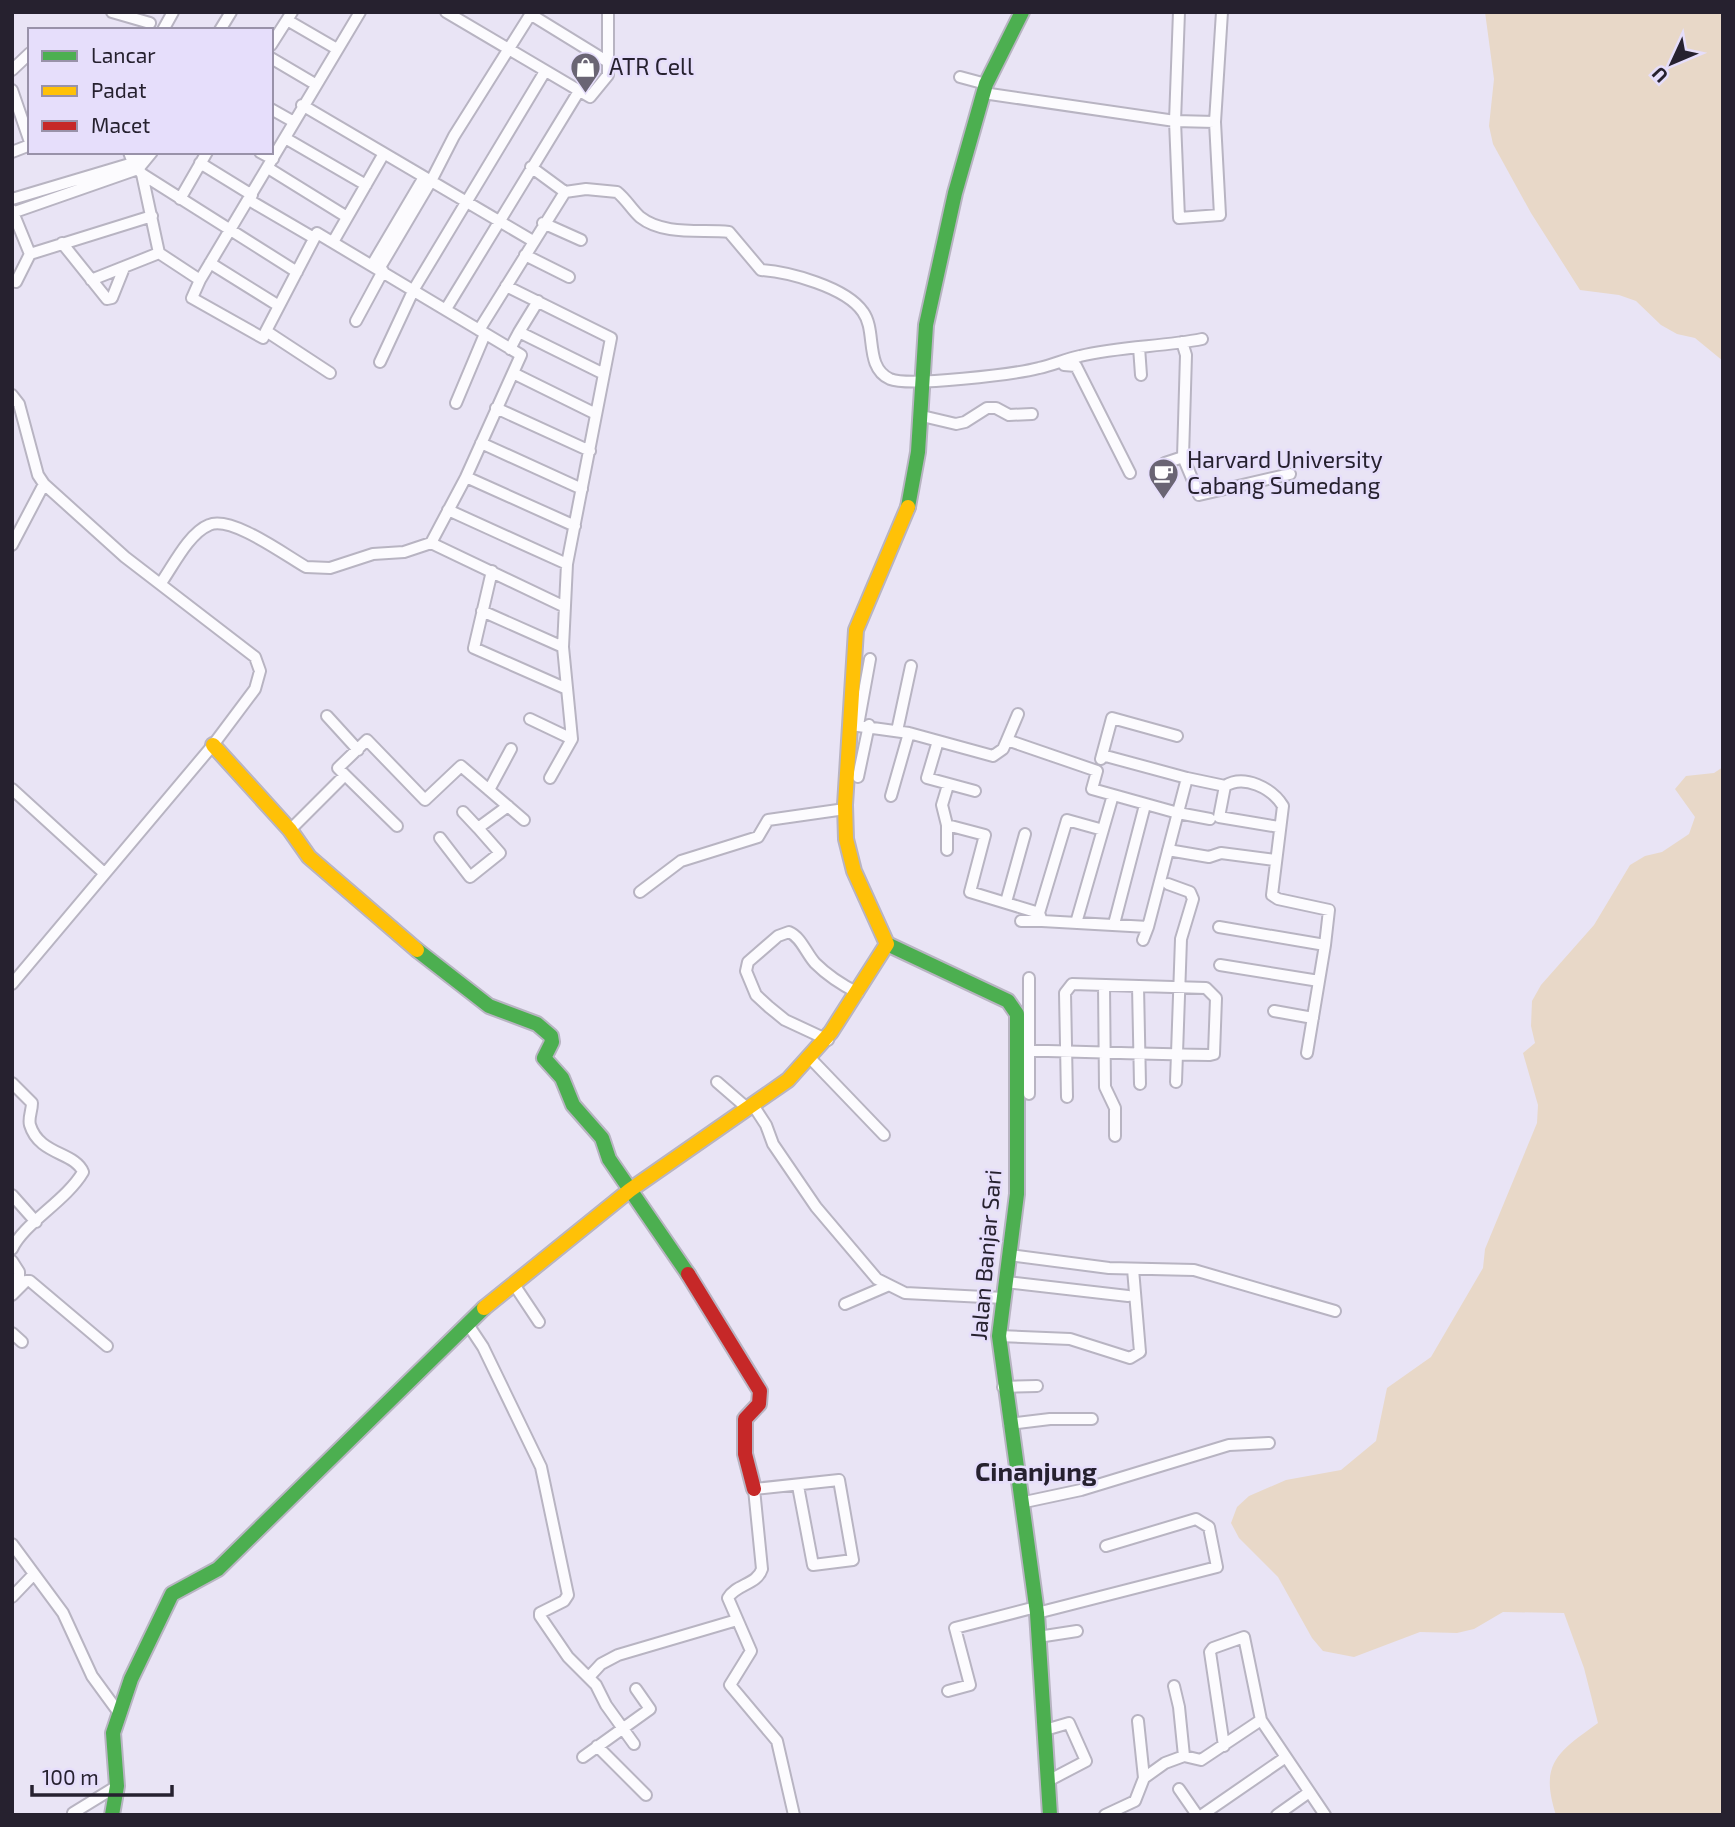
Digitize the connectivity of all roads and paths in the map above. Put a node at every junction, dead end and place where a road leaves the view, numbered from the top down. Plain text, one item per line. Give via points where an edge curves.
1 (113, 12) edge
2 (173, 12) edge
3 (238, 12) edge
4 (446, 12) edge
5 (596, 12) edge
6 (1022, 12) edge
7 (1179, 12) edge
8 (1222, 12) edge
9 (357, 13) edge
10 (531, 13) edge
11 (290, 16) edge
12 (607, 16) edge
13 (225, 18) edge
14 (150, 22) edge
15 (164, 28) edge
16 (273, 42) edge
17 (337, 49) junction
18 (509, 49) junction
19 (28, 55) edge
20 (273, 59) edge
21 (608, 62) junction
22 (12, 70) edge
23 (544, 73) junction
24 (960, 76) dead end
25 (315, 84) junction
26 (985, 88) junction
27 (12, 90) edge
28 (579, 91) junction
29 (302, 105) junction
30 (273, 110) edge
31 (1175, 121) junction
32 (294, 122) junction
33 (1215, 122) junction
34 (28, 137) edge
35 (285, 138) junction
36 (28, 144) edge
37 (12, 152) edge
38 (206, 154) edge
39 (262, 154) edge
40 (383, 155) junction
41 (200, 163) junction
42 (136, 164) edge
43 (270, 164) junction
44 (531, 167) junction
45 (428, 179) junction
46 (366, 185) junction
47 (565, 192) junction
48 (251, 198) junction
49 (12, 199) edge
50 (180, 199) junction
51 (465, 202) junction
52 (13, 212) edge
53 (152, 216) junction
54 (347, 217) junction
55 (498, 222) junction
56 (543, 223) junction
57 (231, 232) junction
58 (314, 238) junction
59 (581, 240) dead end
60 (533, 241) junction
61 (333, 242) junction
62 (62, 243) junction
63 (159, 253) junction
64 (30, 254) junction
65 (525, 256) junction
66 (210, 263) junction
67 (124, 268) junction
68 (378, 268) junction
69 (297, 272) junction
70 (569, 277) dead end
71 (91, 280) junction
72 (200, 280) junction
73 (16, 282) dead end
74 (506, 286) junction
75 (414, 289) junction
76 (538, 302) junction
77 (279, 306) junction
78 (446, 309) junction
79 (356, 321) dead end
80 (266, 331) junction
81 (482, 332) junction
82 (519, 332) junction
83 (1202, 338) dead end
84 (1182, 342) junction
85 (1139, 347) junction
86 (510, 349) junction
87 (380, 362) dead end
88 (1062, 362) junction
89 (330, 373) dead end
90 (513, 373) junction
91 (604, 374) junction
92 (1141, 375) dead end
93 (922, 382) junction
94 (12, 395) edge
95 (456, 403) dead end
96 (496, 408) junction
97 (596, 414) junction
98 (1032, 414) dead end
99 (922, 416) junction
100 (481, 443) junction
101 (590, 451) junction
102 (1183, 457) junction
103 (1166, 463) dead end
104 (1130, 473) dead end
105 (1290, 474) dead end
106 (466, 477) junction
107 (44, 484) junction
108 (582, 489) junction
109 (448, 510) junction
110 (575, 527) junction
111 (431, 543) junction
112 (12, 545) edge
113 (567, 565) junction
114 (492, 571) junction
115 (161, 583) junction
116 (563, 606) junction
117 (482, 611) junction
118 (563, 648) junction
119 (870, 659) dead end
120 (911, 666) dead end
121 (567, 689) junction
122 (1018, 714) dead end
123 (327, 716) dead end
124 (530, 719) dead end
125 (859, 725) junction
126 (897, 731) junction
127 (909, 733) junction
128 (1177, 736) dead end
129 (572, 739) junction
130 (1007, 740) junction
131 (937, 741) junction
132 (213, 745) junction
133 (510, 749) dead end
134 (358, 750) junction
135 (1102, 755) junction
136 (1097, 771) junction
137 (345, 775) junction
138 (858, 777) dead end
139 (551, 778) dead end
140 (1187, 778) junction
141 (948, 785) junction
142 (1225, 786) junction
143 (12, 789) edge
144 (489, 790) junction
145 (975, 790) dead end
146 (891, 796) dead end
147 (1113, 796) junction
148 (1145, 805) junction
149 (508, 806) junction
150 (845, 810) junction
151 (463, 812) dead end
152 (1178, 813) junction
153 (1210, 819) dead end
154 (524, 820) dead end
155 (947, 825) junction
156 (397, 826) dead end
157 (1279, 827) junction
158 (478, 828) junction
159 (290, 830) junction
160 (1103, 830) junction
161 (1025, 834) dead end
162 (440, 838) dead end
163 (947, 850) dead end
164 (1168, 850) junction
165 (1275, 860) junction
166 (104, 873) junction
167 (1168, 884) dead end
168 (640, 892) dead end
169 (1006, 902) junction
170 (1041, 917) junction
171 (1021, 921) dead end
172 (1076, 923) junction
173 (1114, 924) junction
174 (1148, 927) junction
175 (1219, 927) dead end
176 (1143, 940) dead end
177 (887, 944) junction
178 (1325, 945) junction
179 (1220, 965) dead end
180 (1030, 978) dead end
181 (1319, 981) junction
182 (12, 985) edge
183 (1104, 985) junction
184 (1138, 986) junction
185 (1178, 987) junction
186 (858, 993) junction
187 (1274, 1011) dead end
188 (1313, 1018) junction
189 (828, 1040) junction
190 (1023, 1051) junction
191 (1067, 1052) junction
192 (1105, 1052) junction
193 (1139, 1053) junction
194 (1307, 1053) dead end
195 (1176, 1054) junction
196 (811, 1059) junction
197 (718, 1082) dead end
198 (1176, 1082) dead end
199 (12, 1083) edge
200 (1140, 1084) dead end
201 (1029, 1094) dead end
202 (1067, 1097) dead end
203 (750, 1106) junction
204 (884, 1135) dead end
205 (1115, 1136) dead end
206 (630, 1190) junction
207 (12, 1195) edge
208 (36, 1222) junction
209 (12, 1249) edge
210 (1009, 1255) junction
211 (12, 1261) edge
212 (1133, 1269) junction
213 (1006, 1282) junction
214 (513, 1283) junction
215 (887, 1286) junction
216 (15, 1292) edge
217 (1128, 1296) dead end
218 (1004, 1298) junction
219 (845, 1304) dead end
220 (1335, 1311) dead end
221 (539, 1322) dead end
222 (467, 1323) junction
223 (12, 1333) edge
224 (999, 1336) junction
225 (22, 1342) dead end
226 (107, 1346) dead end
227 (1037, 1386) dead end
228 (1003, 1387) junction
229 (1092, 1419) dead end
230 (1009, 1424) junction
231 (1269, 1443) dead end
232 (798, 1486) junction
233 (754, 1489) junction
234 (1020, 1503) junction
235 (12, 1544) edge
236 (1106, 1546) dead end
237 (34, 1574) junction
238 (12, 1597) edge
239 (1036, 1610) junction
240 (737, 1620) junction
241 (1077, 1630) dead end
242 (1038, 1637) junction
243 (589, 1677) junction
244 (1174, 1686) dead end
245 (636, 1689) dead end
246 (948, 1691) dead end
247 (660, 1703) dead end
248 (650, 1709) junction
249 (119, 1713) junction
250 (1261, 1720) junction
251 (1138, 1721) dead end
252 (621, 1728) junction
253 (1045, 1730) junction
254 (634, 1744) dead end
255 (597, 1746) junction
256 (1224, 1746) junction
257 (583, 1756) dead end
258 (1184, 1756) junction
259 (1286, 1757) junction
260 (1144, 1778) junction
261 (1046, 1782) junction
262 (117, 1786) junction
263 (1179, 1789) dead end
264 (1308, 1793) junction
265 (646, 1795) dead end
266 (73, 1814) edge
267 (112, 1815) edge
268 (794, 1815) edge
269 (1050, 1815) edge
270 (1105, 1815) edge
271 (1197, 1815) edge
272 (1202, 1815) edge
273 (1277, 1815) edge
274 (1325, 1815) edge

1 - 14 street
2 - 15 street
3 - 13 street
4 - 18 street
5 - 12 street
6 - 26 street
7 - 31 street
8 - 33 street
9 - 17 street
10 - 18 street
10 - 21 street
11 - 16 street
11 - 17 street
12 - 21 street
17 - 25 street
18 - 23 street
18 - 45 street
19 - 22 street
20 - 25 street
21 - 28 street via 608,75 592,96
23 - 28 street
23 - 51 street
24 - 26 street
25 - 29 street
26 - 31 street
26 - 93 street via 955,193 926,325
27 - 34 street
28 - 44 street
29 - 32 street
29 - 40 street
30 - 32 street
31 - 33 street
31 - 33 street via 1179,218 1220,215
32 - 35 street
35 - 43 street
35 - 46 street
36 - 37 street
38 - 41 street
39 - 43 street
40 - 45 street
40 - 46 street
41 - 48 street
41 - 50 street
42 - 49 street
42 - 50 street
42 - 52 street
42 - 53 street
43 - 48 street
43 - 54 street
44 - 47 street
44 - 55 street
45 - 51 street
45 - 68 street
46 - 54 street
47 - 56 street
47 - 93 street via 617,192 650,223 729,232 761,270 797,274 850,300 868,322 874,359 882,372 891,380
48 - 57 street
48 - 58 street
50 - 57 street
51 - 55 street
51 - 75 street
52 - 64 street
53 - 62 street
53 - 63 street
54 - 61 street
55 - 60 street
55 - 78 street
56 - 59 street
56 - 60 street
57 - 66 street
57 - 69 street
58 - 61 street via 317,233
58 - 69 street
60 - 65 street
61 - 68 street
62 - 64 street
62 - 71 street
63 - 67 street
63 - 72 street
64 - 73 street
65 - 70 street
65 - 74 street
66 - 72 street
66 - 77 street
67 - 71 street
67 - 71 street via 110,300
68 - 75 street
68 - 79 street
69 - 77 street
72 - 80 street via 192,298 263,338
74 - 76 street
74 - 81 street
75 - 78 street
75 - 87 street
76 - 82 street
76 - 91 street via 611,338
77 - 80 street
78 - 81 street
80 - 89 street
81 - 86 street
81 - 95 street
82 - 86 street
82 - 91 street
83 - 84 street
84 - 85 street
84 - 102 street via 1186,355
85 - 88 street
85 - 92 street
86 - 90 street via 521,355
88 - 93 street
88 - 104 street via 1076,366
90 - 96 street
90 - 97 street
91 - 97 street
93 - 99 street
94 - 107 street via 19,404
96 - 100 street
96 - 101 street
97 - 101 street
98 - 99 street via 1009,415 987,408 956,424
99 - 125 street via 908,508 856,630
100 - 106 street
100 - 108 street
101 - 108 street
102 - 103 street
102 - 105 street via 1202,496
106 - 109 street
106 - 110 street
107 - 112 street
107 - 115 street
108 - 110 street
109 - 111 street
109 - 113 street
110 - 113 street
111 - 114 street
111 - 115 street via 317,570 226,522 217,523 195,536
113 - 116 street
114 - 116 street
114 - 117 street
115 - 132 street via 255,657 259,665 255,689
116 - 118 street
117 - 118 street
117 - 121 street via 474,648
118 - 121 street
119 - 125 street
120 - 126 street
121 - 129 street
122 - 130 street
123 - 134 street
124 - 129 street
125 - 126 street
125 - 138 street
125 - 150 street
126 - 127 street
127 - 131 street
127 - 146 street
128 - 135 street via 1112,718
129 - 139 street
130 - 131 street via 993,755
130 - 136 street
131 - 141 street via 928,778
132 - 159 street
132 - 166 street
133 - 144 street
134 - 137 street via 338,768
134 - 144 street via 367,740 425,800 461,766
135 - 136 street
135 - 140 street
136 - 147 street via 1092,789
137 - 156 street
137 - 159 street
140 - 142 street
140 - 152 street
141 - 145 street
141 - 155 street via 942,805
142 - 157 street via 1233,781 1248,783 1277,796 1283,806
142 - 157 street via 1219,817
143 - 166 street
144 - 149 street
147 - 148 street
147 - 160 street
148 - 152 street
148 - 173 street
149 - 154 street
149 - 158 street
150 - 168 street via 768,820 758,838 681,861
150 - 177 street via 848,855
151 - 158 street
152 - 153 street
152 - 164 street
155 - 163 street
155 - 169 street via 985,835 970,892
157 - 165 street
158 - 162 street via 500,853 470,877
159 - 206 street via 319,867 393,932 489,1006 537,1024 551,1036 544,1058 562,1078 573,1105 602,1138
160 - 170 street via 1067,821
160 - 172 street
161 - 169 street
164 - 165 street
164 - 174 street
165 - 178 street via 1272,895 1329,910
166 - 182 street
167 - 185 street via 1190,892 1194,899 1182,927
169 - 170 street
170 - 171 street
170 - 172 street
172 - 173 street
173 - 174 street
174 - 176 street
175 - 178 street
177 - 186 street
177 - 190 street, Jalan Banjar Sari via 1008,1001 1017,1014
178 - 181 street
179 - 181 street
180 - 190 street
181 - 188 street
183 - 184 street
183 - 191 street via 1072,984 1067,988
183 - 192 street
184 - 185 street
184 - 193 street
185 - 195 street
185 - 195 street via 1213,991 1216,1051 1210,1055
186 - 189 street
186 - 189 street via 830,976 789,932 748,962 746,971 756,995 785,1020
187 - 188 street
188 - 194 street
189 - 196 street
190 - 191 street
190 - 201 street
190 - 210 street, Jalan Banjar Sari via 1017,1194
191 - 192 street
191 - 202 street
192 - 193 street
192 - 205 street via 1105,1087 1115,1108
193 - 195 street
193 - 200 street
195 - 198 street
196 - 203 street
196 - 204 street
197 - 203 street
199 - 208 street via 32,1103 29,1117 34,1134 83,1172 59,1203
203 - 206 street
203 - 215 street via 816,1207
206 - 214 street
206 - 233 street via 760,1391 759,1404 745,1419 745,1454
207 - 208 street
208 - 209 street
210 - 212 street
210 - 213 street, Jalan Banjar Sari
211 - 216 street via 19,1272
212 - 220 street via 1194,1270
212 - 224 street via 1140,1352 1136,1356 1070,1339
213 - 217 street
213 - 218 street, Jalan Banjar Sari
214 - 221 street
214 - 222 street
215 - 218 street via 905,1293
215 - 219 street
216 - 226 street via 30,1282
218 - 224 street, Jalan Banjar Sari
222 - 243 street via 541,1467 568,1595 540,1616 568,1657
222 - 249 street via 218,1570 172,1594
223 - 225 street
224 - 228 street, Jalan Banjar Sari
227 - 228 street
228 - 230 street, Jalan Banjar Sari
229 - 230 street
230 - 234 street, Jalan Banjar Sari
231 - 234 street via 1229,1445 1081,1490
232 - 232 street via 813,1566 853,1560 839,1480
232 - 233 street
233 - 240 street via 762,1569 755,1580 730,1593
234 - 239 street, Jalan Banjar Sari
235 - 237 street
236 - 239 street via 1196,1519 1209,1527 1217,1567
237 - 238 street
237 - 249 street via 63,1613 92,1676
239 - 242 street, Jalan Banjar Sari
239 - 246 street via 955,1628 970,1685
240 - 243 street via 618,1655
240 - 268 street via 751,1651 730,1685 777,1741
241 - 242 street
242 - 253 street, Jalan Banjar Sari
243 - 252 street
244 - 258 street
245 - 248 street
247 - 248 street
248 - 252 street
249 - 262 street via 113,1733
250 - 256 street
250 - 256 street via 1244,1637 1213,1648
250 - 259 street
251 - 260 street
252 - 254 street
252 - 255 street
253 - 261 street, Jalan Banjar Sari
253 - 261 street via 1069,1723 1086,1761
255 - 257 street
255 - 265 street
256 - 258 street via 1201,1760
258 - 260 street
259 - 264 street
259 - 272 street
260 - 270 street via 1135,1801
261 - 269 street, Jalan Banjar Sari
262 - 266 street
262 - 267 street
263 - 271 street
264 - 273 street
264 - 274 street

